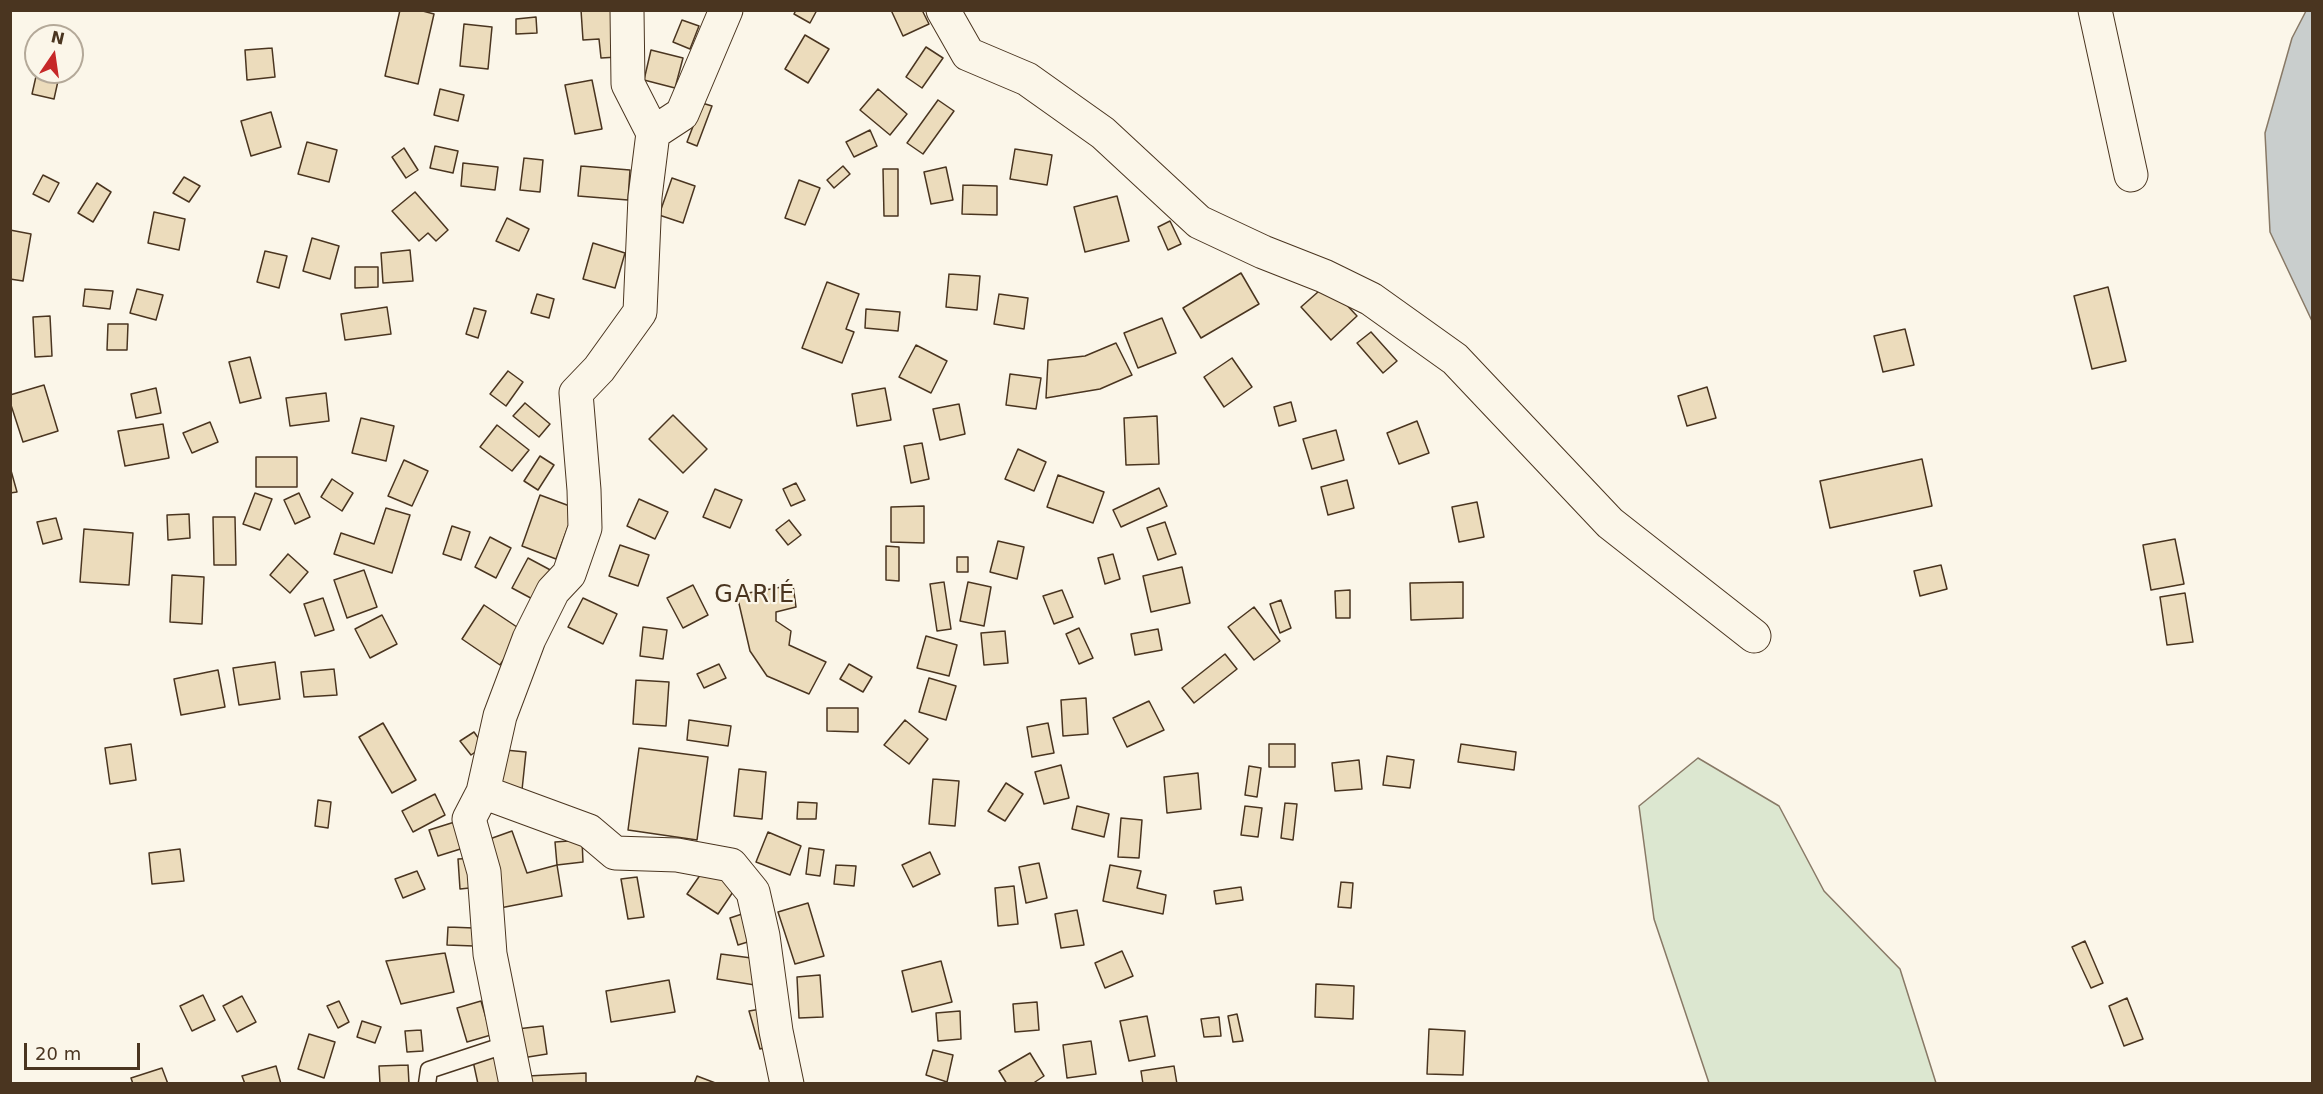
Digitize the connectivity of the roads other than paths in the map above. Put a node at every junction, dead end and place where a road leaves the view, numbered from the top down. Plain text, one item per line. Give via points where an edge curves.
1 (627, 10) edge
2 (726, 10) edge
3 (943, 10) edge
4 (2095, 10) edge
5 (653, 133) junction
6 (2132, 175) dead end
7 (1754, 636) dead end
8 (483, 792) junction
9 (508, 1044) junction
10 (427, 1083) edge
11 (516, 1083) edge
12 (787, 1083) edge

1 - 5 street via 628,84
2 - 5 street via 682,114
3 - 7 street via 968,54 1027,79 1103,133 1199,222 1371,299 1455,359 1610,523
4 - 6 street
5 - 8 street via 645,198 640,312 599,369 576,393 585,528 568,574 553,591 529,639 500,716
8 - 9 street via 469,819 484,872 490,954
8 - 12 street via 589,831 615,853 676,855 731,865 753,892 764,936
9 - 10 lane via 429,1070
9 - 11 street

